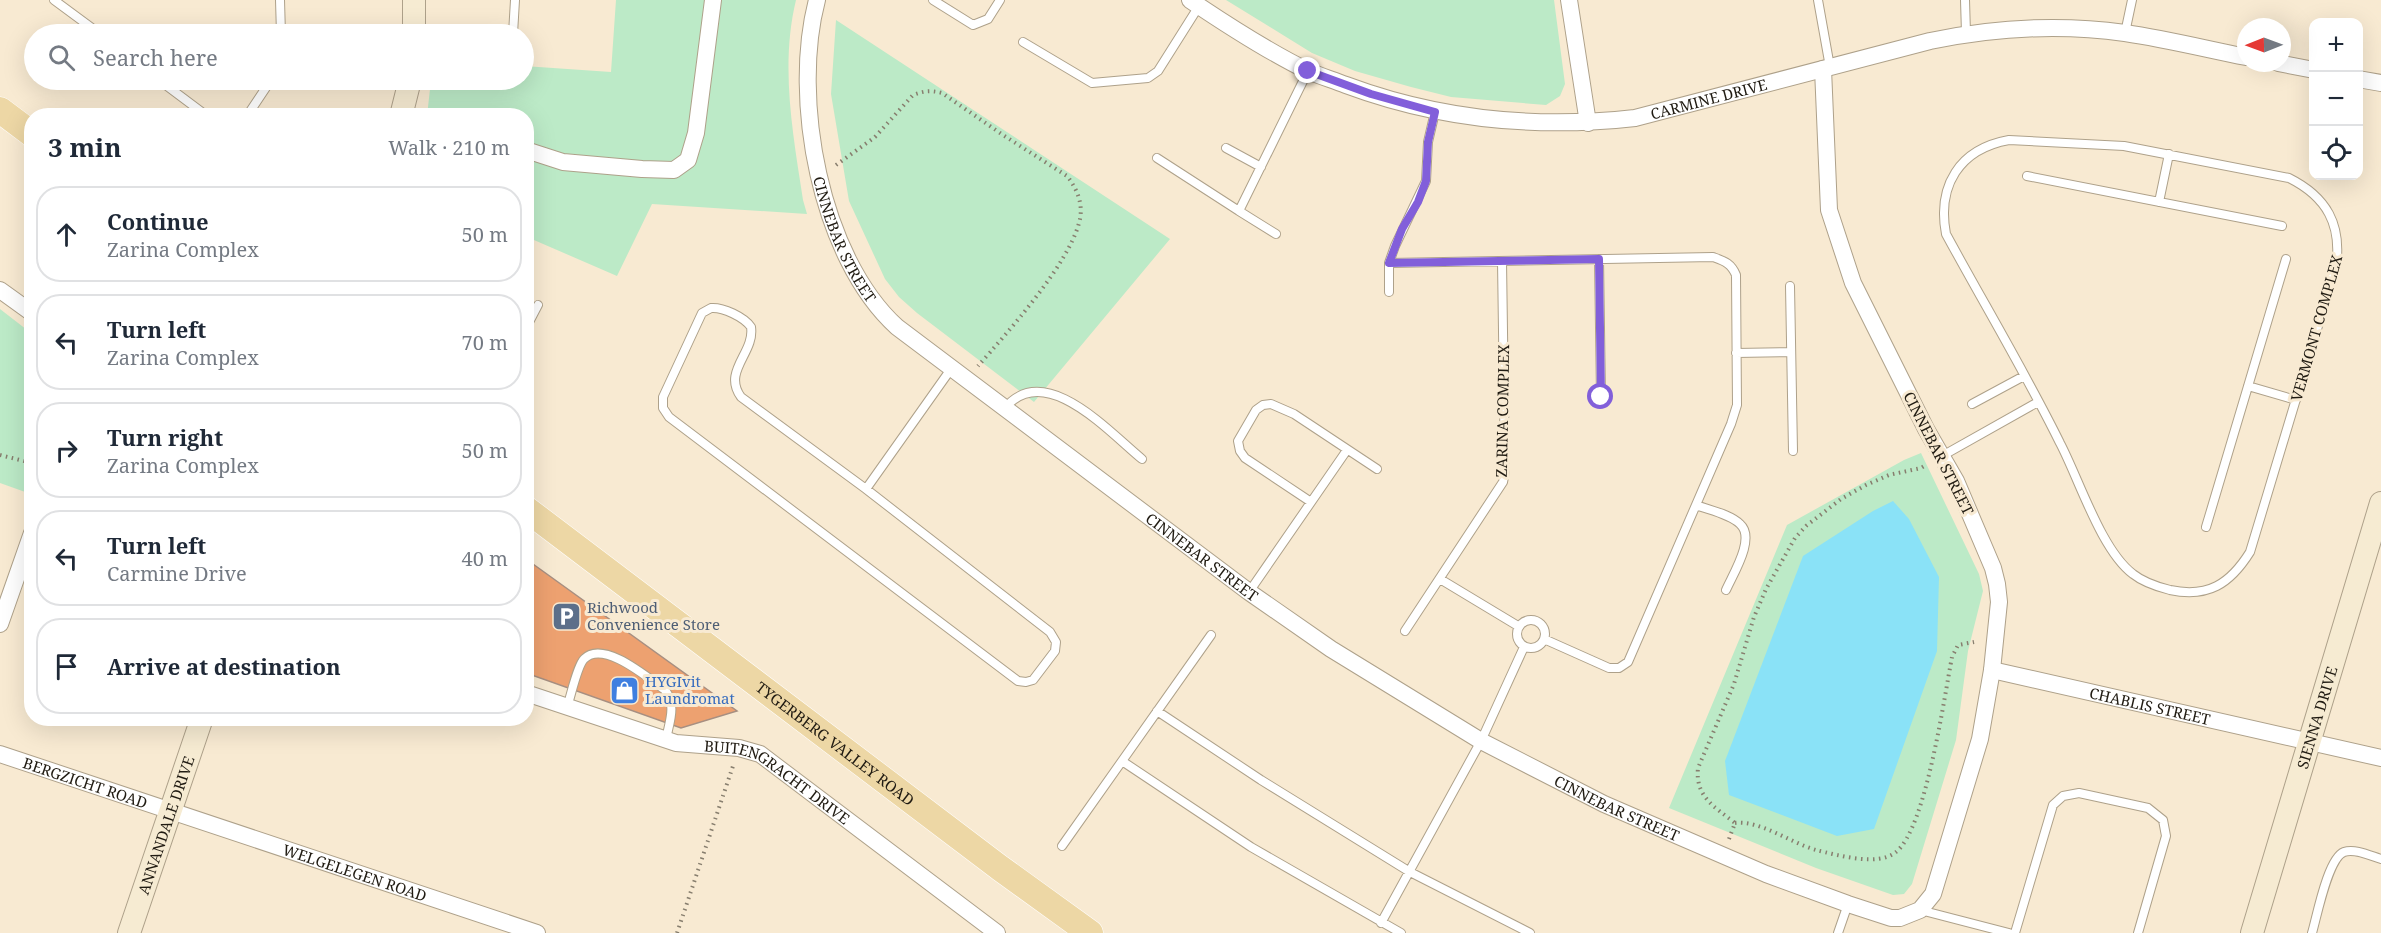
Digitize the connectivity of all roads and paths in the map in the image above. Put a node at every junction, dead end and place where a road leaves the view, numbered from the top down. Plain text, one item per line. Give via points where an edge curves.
1 (54, 0) edge
2 (280, 0) edge
3 (414, 0) edge
4 (516, 0) edge
5 (713, 0) edge
6 (816, 0) edge
7 (933, 0) edge
8 (1000, 0) edge
9 (1569, 0) edge
10 (1818, 0) edge
11 (1965, 0) edge
12 (2132, 0) edge
13 (1194, 3) edge
14 (86, 24) edge
15 (280, 24) edge
16 (414, 24) edge
17 (514, 24) edge
18 (1966, 33) junction
19 (2125, 33) junction
20 (1023, 42) dead end
21 (2237, 55) edge
22 (2291, 66) edge
23 (1827, 68) junction
24 (2309, 69) edge
25 (1308, 71) junction
26 (2363, 80) edge
27 (2381, 84) edge
28 (172, 90) edge
29 (264, 90) edge
30 (408, 90) edge
31 (196, 108) edge
32 (252, 108) edge
33 (403, 108) edge
34 (0, 110) edge
35 (1435, 112) junction
36 (1588, 123) junction
37 (24, 128) edge
38 (1227, 148) dead end
39 (534, 153) edge
40 (2169, 154) junction
41 (1156, 158) dead end
42 (836, 165) dead end
43 (1261, 167) junction
44 (2027, 176) dead end
45 (2158, 202) junction
46 (1239, 211) junction
47 (2282, 226) dead end
48 (1276, 234) dead end
49 (1599, 259) junction
50 (2286, 259) dead end
51 (1502, 261) junction
52 (1389, 263) junction
53 (1790, 286) dead end
54 (0, 290) edge
55 (1389, 292) dead end
56 (538, 305) dead end
57 (24, 307) edge
58 (534, 313) edge
59 (1791, 352) junction
60 (1736, 353) junction
61 (978, 366) dead end
62 (951, 369) junction
63 (2024, 376) junction
64 (2248, 386) junction
65 (1601, 397) dead end
66 (2296, 400) junction
67 (2038, 402) junction
68 (1972, 404) dead end
69 (1005, 408) junction
70 (1347, 450) junction
71 (1792, 451) dead end
72 (0, 455) edge
73 (1142, 459) dead end
74 (1937, 459) junction
75 (24, 461) edge
76 (1377, 469) dead end
77 (866, 489) junction
78 (1311, 502) junction
79 (1696, 505) junction
80 (534, 514) edge
81 (2379, 516) edge
82 (2206, 527) dead end
83 (24, 555) edge
84 (1440, 579) junction
85 (1726, 590) dead end
86 (1249, 592) junction
87 (0, 624) edge
88 (1518, 626) junction
89 (1405, 632) dead end
90 (1211, 635) dead end
91 (1544, 639) junction
92 (1974, 642) dead end
93 (1524, 647) junction
94 (1992, 670) junction
95 (534, 696) edge
96 (567, 707) junction
97 (1157, 711) junction
98 (199, 726) edge
99 (666, 740) junction
100 (1481, 741) junction
101 (2309, 742) junction
102 (739, 748) junction
103 (0, 754) edge
104 (2381, 758) edge
105 (1122, 761) junction
106 (171, 811) junction
107 (1735, 823) junction
108 (1730, 839) dead end
109 (1062, 846) dead end
110 (2381, 859) edge
111 (1410, 872) junction
112 (1848, 904) junction
113 (1920, 910) junction
114 (1381, 923) junction
115 (129, 933) edge
116 (537, 933) edge
117 (676, 933) edge
118 (997, 933) edge
119 (1090, 933) edge
120 (1401, 933) edge
121 (1530, 933) edge
122 (1838, 933) edge
123 (2009, 933) edge
124 (2014, 933) edge
125 (2138, 933) edge
126 (2252, 933) edge
127 (2312, 933) edge

1 - 14 lane
2 - 15 lane
3 - 16 street
4 - 17 lane
5 - 39 street via 696,134 688,160 674,170 642,169 563,162
6 - 62 street, CINNEBAR STREET via 809,48 810,118 819,178 835,230 872,301 897,327
7 - 8 lane via 973,25 988,19
9 - 36 street
10 - 23 lane
11 - 18 lane
12 - 19 lane
13 - 20 lane via 1158,71 1148,78 1092,83
13 - 25 street, CARMINE DRIVE
18 - 19 street, CARMINE DRIVE via 2054,28
18 - 23 street, CARMINE DRIVE
19 - 21 street, CARMINE DRIVE
22 - 24 street
23 - 36 street, CARMINE DRIVE via 1635,118
23 - 74 street, CINNEBAR STREET via 1828,196 1833,224 1853,283
25 - 35 street, CARMINE DRIVE
25 - 43 lane
26 - 27 street
28 - 31 lane
29 - 32 lane
30 - 33 street
34 - 37 main road
35 - 36 street, CARMINE DRIVE via 1502,120
35 - 52 lane via 1428,142 1426,181
38 - 43 lane
40 - 45 lane
40 - 63 lane, VERMONT COMPLEX via 2124,146 2009,140 1982,148 1953,176 1943,205 1946,234
40 - 66 lane, VERMONT COMPLEX via 2289,178 2308,187 2337,227 2336,266
41 - 46 lane
42 - 61 path via 875,137 913,95 935,91 1073,183 1081,212 1075,233 1051,275
43 - 46 lane
44 - 45 lane
45 - 47 lane
46 - 48 lane
49 - 51 lane
49 - 60 lane via 1713,257 1728,262 1736,275
49 - 65 lane
50 - 64 lane
51 - 52 lane
51 - 84 lane, ZARINA COMPLEX via 1503,483
52 - 55 lane
53 - 59 lane
54 - 57 street
56 - 58 lane
59 - 60 lane
59 - 71 lane
60 - 79 lane via 1737,405
62 - 69 street, CINNEBAR STREET
62 - 77 lane
63 - 67 lane, VERMONT COMPLEX
63 - 68 lane
64 - 66 lane
64 - 82 lane
66 - 67 lane, VERMONT COMPLEX via 2250,552 2225,580 2207,591 2194,593 2151,584 2120,560
67 - 74 lane
69 - 73 lane via 1028,391 1058,395
69 - 86 street, CINNEBAR STREET
70 - 76 lane
70 - 78 lane
70 - 78 lane via 1279,406 1263,405 1256,410 1238,441 1240,452
72 - 75 path
74 - 94 street, CINNEBAR STREET via 1956,481 1998,584
74 - 107 path via 1921,468 1889,475 1841,499 1806,526 1787,550 1758,607 1734,684 1698,768 1697,782 1703,795
77 - 77 lane via 1050,632 1056,642 1055,651 1033,680 1018,681 669,417 663,408 663,397 702,313 711,308 721,309 751,327 751,336 734,375 741,397
78 - 86 lane
79 - 85 lane via 1739,522 1745,529 1745,547
79 - 91 lane via 1624,666 1609,668
80 - 119 main road, TYGERBERG VALLEY ROAD
81 - 101 street, SIENNA DRIVE
83 - 87 street
84 - 88 lane
84 - 89 lane, ZARINA COMPLEX
86 - 100 street, CINNEBAR STREET via 1331,649
88 - 91 lane via 1524,621 1538,620 1545,632
88 - 93 lane via 1517,638
90 - 97 lane
91 - 93 lane via 1536,647
92 - 107 path via 1958,645 1952,657 1914,824 1895,853 1880,859 1840,855 1753,824
93 - 100 lane
94 - 101 street, CHABLIS STREET
94 - 113 street, CINNEBAR STREET via 1980,739 1933,894
95 - 96 street, BUITENGRACHT DRIVE
96 - 99 street, BUITENGRACHT DRIVE
96 - 99 lane via 582,659 590,654 612,654 670,696 672,711
97 - 105 lane
97 - 111 lane
98 - 106 street, ANNANDALE DRIVE
99 - 102 street, BUITENGRACHT DRIVE
100 - 111 lane
100 - 112 street, CINNEBAR STREET via 1604,804 1766,874
101 - 104 street, CHABLIS STREET
101 - 126 street, SIENNA DRIVE
102 - 117 path
102 - 118 street, BUITENGRACHT DRIVE via 760,754
103 - 106 street, BERGZICHT ROAD
105 - 109 lane
105 - 114 lane via 1251,847
106 - 115 street, ANNANDALE DRIVE
106 - 116 street, WELGELEGEN ROAD
107 - 108 path
110 - 127 lane via 2353,851 2338,856
111 - 114 lane
111 - 121 lane
112 - 113 street, CINNEBAR STREET via 1891,918
112 - 122 lane
113 - 123 lane
114 - 120 lane
124 - 125 lane via 2053,805 2062,796 2079,793 2148,808 2163,820 2166,837

